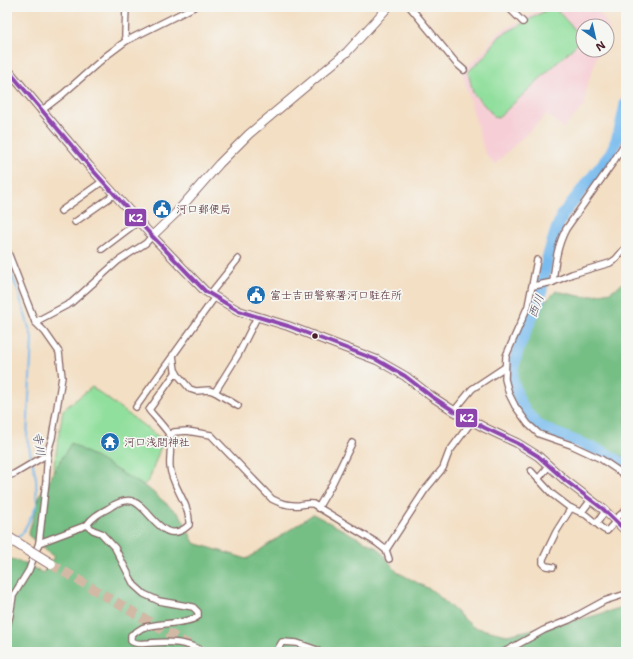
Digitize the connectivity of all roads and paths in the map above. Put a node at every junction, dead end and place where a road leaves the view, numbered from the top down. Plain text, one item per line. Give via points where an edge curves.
1 (126, 7) edge
2 (194, 7) edge
3 (388, 7) edge
4 (410, 7) edge
5 (508, 7) edge
6 (523, 22) dead end
7 (126, 41) junction
8 (7, 69) edge
9 (464, 70) dead end
10 (41, 111) junction
11 (626, 141) edge
12 (103, 181) junction
13 (115, 194) junction
14 (61, 211) dead end
15 (139, 221) junction
16 (75, 222) dead end
17 (152, 236) junction
18 (626, 248) edge
19 (102, 249) dead end
20 (7, 250) edge
21 (238, 259) dead end
22 (537, 260) dead end
23 (551, 283) junction
24 (535, 286) junction
25 (212, 296) junction
26 (257, 317) junction
27 (35, 322) junction
28 (173, 355) junction
29 (505, 367) junction
30 (176, 372) junction
31 (215, 392) junction
32 (238, 406) dead end
33 (136, 407) dead end
34 (454, 411) junction
35 (472, 421) junction
36 (170, 436) junction
37 (352, 443) dead end
38 (48, 454) junction
39 (549, 466) junction
40 (531, 471) dead end
41 (7, 476) edge
42 (626, 476) edge
43 (538, 478) junction
44 (591, 500) junction
45 (318, 508) junction
46 (571, 508) junction
47 (626, 510) edge
48 (605, 511) junction
49 (581, 513) junction
50 (615, 520) junction
51 (597, 523) junction
52 (87, 525) junction
53 (626, 531) edge
54 (7, 537) edge
55 (39, 543) junction
56 (386, 550) junction
57 (389, 559) dead end
58 (51, 564) tunnel mouth
59 (553, 567) dead end
60 (626, 594) edge
61 (7, 626) edge
62 (205, 652) edge
63 (276, 652) edge
64 (319, 652) edge
65 (504, 652) edge

1 - 7 street
2 - 7 street
3 - 17 street via 346,52 249,134
4 - 9 street
5 - 6 street
7 - 10 street
8 - 10 street
10 - 12 street
11 - 23 street via 563,234
12 - 13 street
12 - 14 street
13 - 15 street
13 - 16 street
15 - 17 street
15 - 19 street
17 - 25 street via 191,278
17 - 27 street via 118,261 71,303
18 - 23 street via 610,263
20 - 27 street
21 - 25 street
22 - 24 street
23 - 24 street
24 - 29 street via 506,356
25 - 26 street via 239,311
25 - 28 street
26 - 31 street
26 - 34 street via 377,360 405,376
27 - 38 street via 59,352 62,376
28 - 30 street
28 - 33 street
29 - 34 street via 472,389
29 - 42 street via 505,380 515,406 539,434 601,459
30 - 31 street via 190,389
30 - 36 street via 149,410
31 - 32 street
34 - 35 street
35 - 39 street via 517,443
35 - 56 street
36 - 45 street via 174,432 187,431 211,436 272,499 284,505 308,503
36 - 52 street via 170,467 190,520 189,525 178,532 170,531 159,526 130,500 113,505 97,514
37 - 45 street
38 - 41 street
38 - 55 street
39 - 43 street
39 - 44 street
40 - 43 street
43 - 46 street via 552,494
44 - 48 street
44 - 49 street
45 - 56 street
46 - 49 street
46 - 59 street via 543,559 546,566
47 - 50 street
48 - 50 street
48 - 51 street
49 - 51 street
50 - 51 street via 607,531
50 - 53 street
52 - 55 street
52 - 62 street via 101,533 115,548 134,585 144,594 159,601 193,607 198,612 198,616 191,620 142,628 131,635 131,641 134,644 168,641
54 - 58 highway, bridge
55 - 61 street via 29,570 13,596
56 - 57 street
60 - 65 street via 604,601
63 - 64 street via 282,642 297,643

